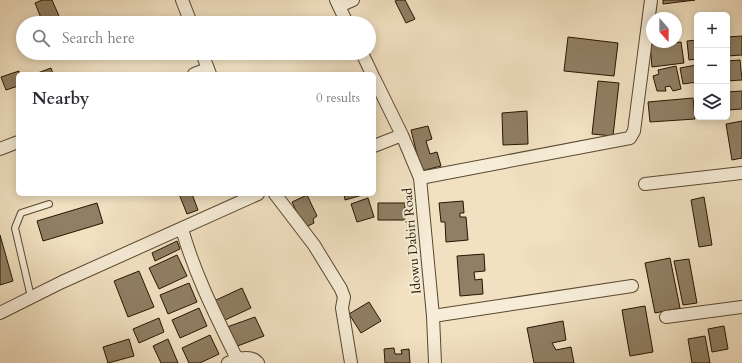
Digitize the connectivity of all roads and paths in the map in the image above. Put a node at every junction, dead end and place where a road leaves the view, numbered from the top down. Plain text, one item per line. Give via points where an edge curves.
1 (182, 0) edge
2 (353, 0) edge
3 (652, 0) edge
4 (337, 3) edge
5 (188, 16) edge
6 (344, 16) edge
7 (204, 60) edge
8 (365, 60) edge
9 (208, 71) edge
10 (371, 72) edge
11 (376, 82) edge
12 (402, 135) junction
13 (16, 143) edge
14 (376, 145) edge
15 (0, 149) edge
16 (742, 173) edge
17 (420, 178) junction
18 (644, 184) dead end
19 (254, 196) edge
20 (277, 196) edge
21 (49, 204) dead end
22 (182, 229) junction
23 (632, 286) dead end
24 (32, 297) junction
25 (742, 308) edge
26 (0, 313) edge
27 (433, 316) junction
28 (666, 317) dead end
29 (233, 361) edge
30 (258, 363) edge
31 (351, 363) edge
32 (435, 363) edge

1 - 5 street
2 - 4 street
3 - 17 street via 634,131 630,138
4 - 6 street
7 - 9 street
8 - 10 street
11 - 12 street, Idowu Dabiri Road
12 - 14 street
12 - 17 street, Idowu Dabiri Road
13 - 15 street
16 - 18 street
17 - 27 street, Idowu Dabiri Road
19 - 22 street
20 - 31 street via 314,245 341,289
21 - 24 lane via 21,213 16,228
22 - 24 street
22 - 29 street via 189,254
23 - 27 street
24 - 26 street
25 - 28 street
27 - 32 street, Idowu Dabiri Road
29 - 30 street via 248,358

